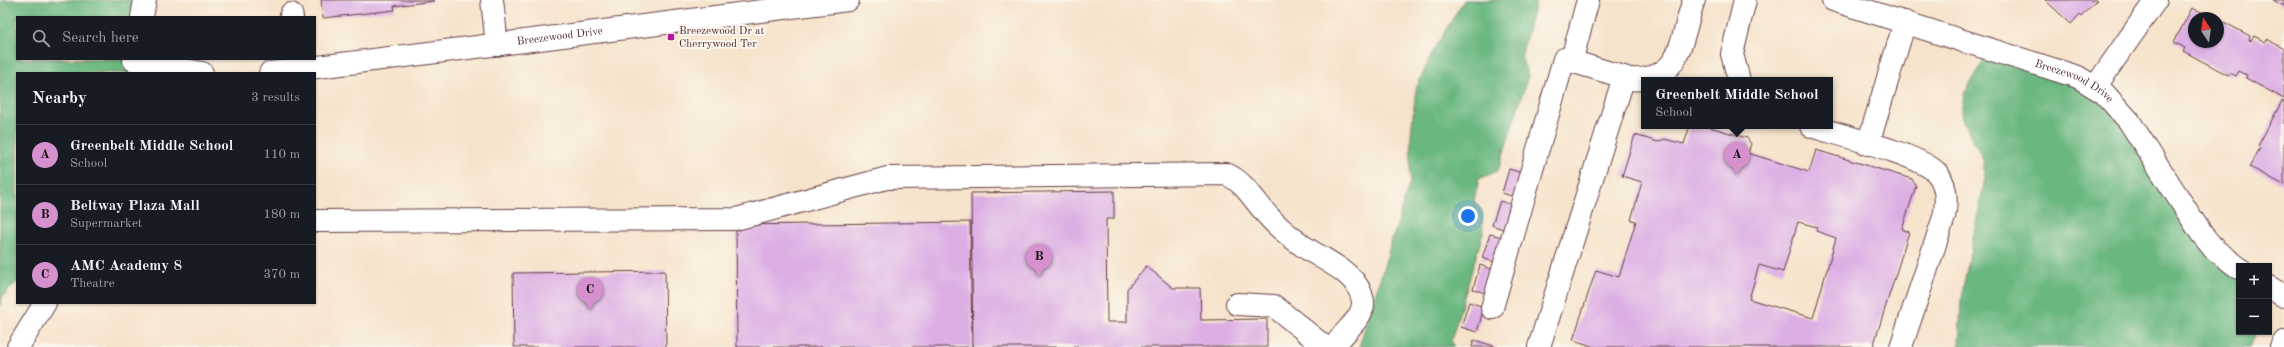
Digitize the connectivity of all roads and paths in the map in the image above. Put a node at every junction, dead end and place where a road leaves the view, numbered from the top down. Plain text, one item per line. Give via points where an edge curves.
1 (145, 0) edge
2 (492, 0) edge
3 (848, 0) edge
4 (1588, 0) edge
5 (1694, 0) edge
6 (1745, 0) edge
7 (1833, 0) edge
8 (2156, 0) edge
9 (1878, 7) edge
10 (707, 9) edge
11 (142, 16) edge
12 (1905, 22) junction
13 (497, 44) junction
14 (1571, 62) junction
15 (133, 64) edge
16 (299, 64) edge
17 (194, 72) edge
18 (273, 72) edge
19 (1652, 77) edge
20 (1738, 77) edge
21 (1624, 78) junction
22 (1641, 80) edge
23 (2096, 86) junction
24 (1821, 129) edge
25 (1868, 144) junction
26 (316, 221) edge
27 (2236, 266) edge
28 (2272, 288) edge
29 (2284, 296) edge
30 (44, 304) edge
31 (1237, 304) dead end
32 (1492, 308) dead end
33 (2284, 342) edge
34 (18, 347) edge
35 (1325, 347) edge
36 (1335, 347) edge
37 (1539, 347) edge
38 (1901, 347) edge
39 (2281, 347) edge

1 - 11 street
2 - 13 street
3 - 10 street, Breezewood Drive
4 - 14 street
5 - 19 street via 1674,61
6 - 20 street via 1732,54
7 - 9 street, Breezewood Drive
8 - 23 street
9 - 12 street, Breezewood Drive
10 - 13 street, Breezewood Drive
12 - 23 street, Breezewood Drive via 2071,75
12 - 25 street
13 - 16 street, Breezewood Drive
14 - 21 street
14 - 32 street via 1564,59
15 - 17 street
16 - 18 street, Breezewood Drive
21 - 22 street
21 - 37 street
23 - 27 street, Breezewood Drive via 2129,121 2209,244
24 - 25 street
25 - 38 street via 1911,157 1926,166 1936,173 1946,194 1944,217
26 - 36 street via 736,220 887,178 1226,174 1236,179 1280,228 1304,247 1346,273 1358,288 1363,302 1360,312
28 - 29 street
30 - 34 street
31 - 35 street via 1274,306
33 - 39 street

